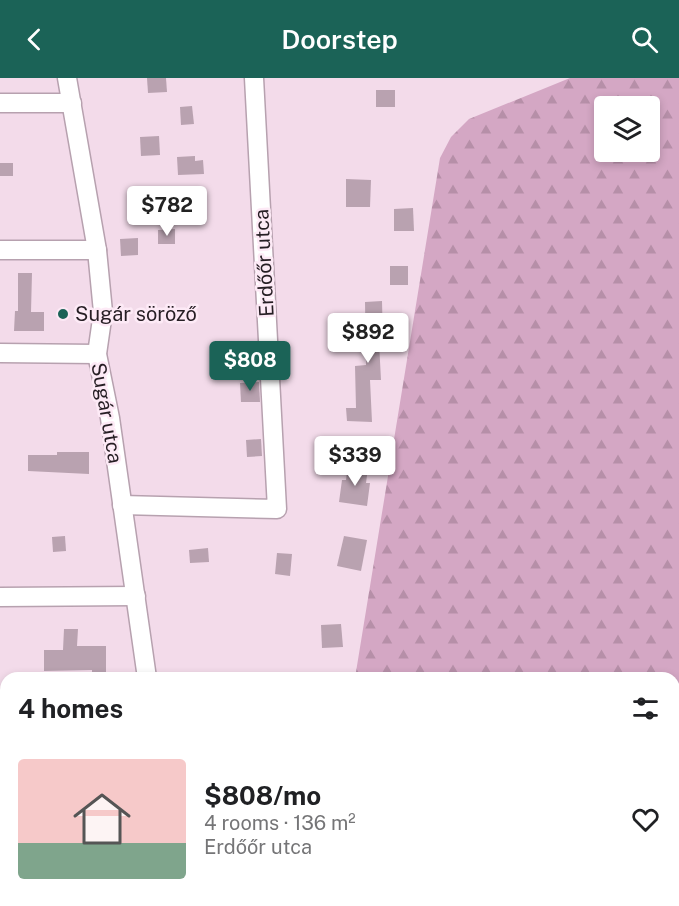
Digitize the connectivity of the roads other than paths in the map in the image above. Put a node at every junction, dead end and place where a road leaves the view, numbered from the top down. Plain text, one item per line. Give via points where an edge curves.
1 (67, 78) edge
2 (254, 78) edge
3 (0, 103) edge
4 (72, 103) junction
5 (0, 250) edge
6 (97, 250) junction
7 (0, 353) edge
8 (97, 354) junction
9 (122, 505) junction
10 (136, 596) junction
11 (0, 597) edge
12 (146, 672) edge

1 - 4 street, Sugár utca
2 - 9 street, Erdőőr utca via 277,509
3 - 4 street
4 - 6 street, Sugár utca
5 - 6 street
6 - 8 street, Sugár utca via 102,312
7 - 8 street
8 - 9 street, Sugár utca
9 - 10 street, Sugár utca
10 - 11 street
10 - 12 street, Sugár utca

